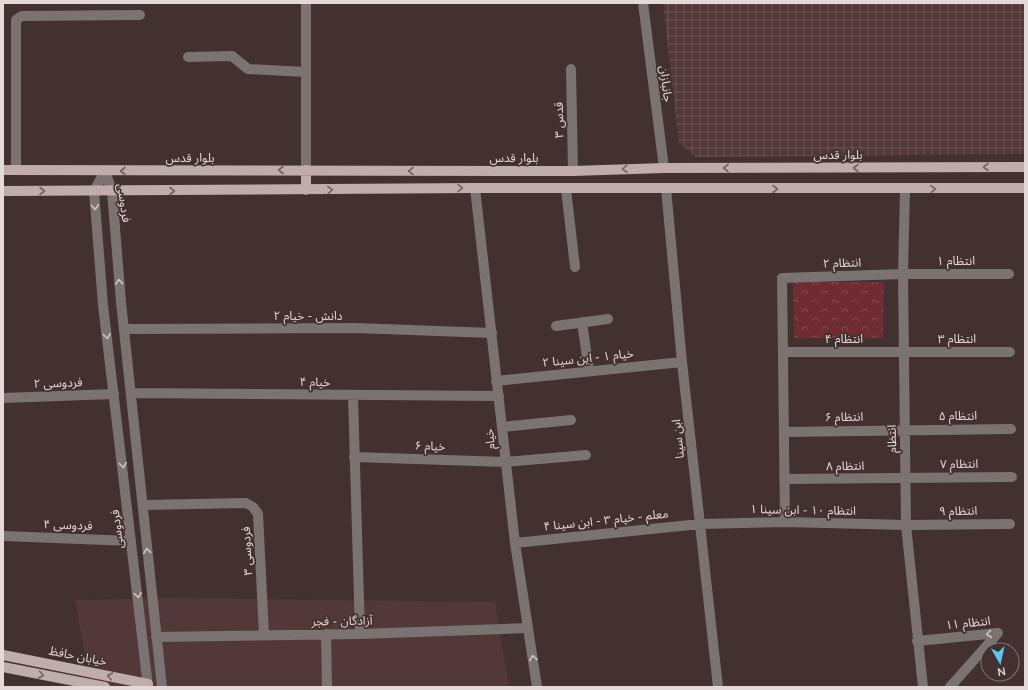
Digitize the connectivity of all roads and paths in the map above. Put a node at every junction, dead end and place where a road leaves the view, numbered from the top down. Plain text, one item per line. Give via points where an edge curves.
1 (306, 3) edge
2 (643, 3) edge
3 (140, 15) dead end
4 (188, 57) dead end
5 (571, 69) dead end
6 (306, 72) junction
7 (1025, 167) edge
8 (664, 168) junction
9 (3, 170) edge
10 (16, 170) junction
11 (306, 170) junction
12 (105, 171) junction
13 (573, 171) junction
14 (476, 188) junction
15 (666, 188) junction
16 (1025, 188) edge
17 (566, 189) junction
18 (306, 190) junction
19 (905, 190) junction
20 (3, 191) edge
21 (94, 191) junction
22 (112, 191) junction
23 (575, 267) dead end
24 (903, 274) junction
25 (1009, 274) dead end
26 (608, 319) dead end
27 (582, 322) junction
28 (556, 326) dead end
29 (124, 329) junction
30 (492, 333) junction
31 (783, 352) junction
32 (905, 352) junction
33 (1010, 352) dead end
34 (682, 362) junction
35 (589, 371) junction
36 (496, 381) junction
37 (131, 393) junction
38 (114, 394) junction
39 (353, 396) junction
40 (498, 396) junction
41 (3, 398) edge
42 (571, 420) dead end
43 (502, 427) junction
44 (905, 429) junction
45 (1011, 429) dead end
46 (784, 432) junction
47 (586, 455) dead end
48 (354, 457) junction
49 (506, 462) junction
50 (1012, 477) dead end
51 (906, 478) junction
52 (784, 479) junction
53 (143, 505) junction
54 (785, 522) junction
55 (700, 524) junction
56 (1010, 524) dead end
57 (906, 525) junction
58 (3, 537) edge
59 (131, 541) junction
60 (515, 543) junction
61 (528, 628) junction
62 (326, 634) junction
63 (360, 634) junction
64 (264, 635) junction
65 (156, 637) junction
66 (917, 641) junction
67 (3, 655) edge
68 (3, 667) edge
69 (148, 685) edge
70 (105, 687) edge
71 (162, 687) edge
72 (327, 687) edge
73 (537, 687) edge
74 (718, 687) edge
75 (923, 687) edge
76 (950, 687) edge

1 - 6 street
2 - 8 street, جانبازان
3 - 10 street via 22,16 16,20
4 - 6 street via 232,56 248,69
5 - 13 street, قدس ۳
6 - 11 street
7 -> 8 main road, بلوار قدس
8 -> 13 main road, بلوار قدس
9 - 10 main road, بلوار قدس
10 - 12 main road, بلوار قدس
11 -> 12 main road, بلوار قدس
13 -> 11 main road, بلوار قدس
11 - 18 main road
12 - 21 street, فردوسی
12 - 22 street, فردوسی
14 - 17 main road
18 -> 14 main road
14 - 30 street, خیام
15 - 17 main road
15 -> 19 main road
15 - 34 street, ابن سینا
19 -> 16 main road
17 - 23 street
22 -> 18 main road
19 - 24 street, انتظام
20 -> 21 main road
21 - 22 main road
21 -> 38 street, فردوسی via 103,304
29 -> 22 street, فردوسی
24 - 25 street, انتظام ۱
24 - 31 street, انتظام ۲ via 782,278
24 - 32 street, انتظام
26 - 27 street
27 - 28 street
27 - 35 street
29 - 30 street, دانش - خیام ۲ via 356,328
29 - 37 street, فردوسی
30 - 36 street, خیام
31 - 32 street, انتظام ۴
31 - 46 street
32 - 33 street, انتظام ۳
32 - 44 street, انتظام
34 - 35 street, خیام ۱ - این سینا ۲
34 - 55 street, ابن سینا
35 - 36 street, خیام ۱ - این سینا ۲
36 - 40 street, خیام
37 - 39 street, خیام ۴
37 - 53 street, فردوسی
38 - 41 street, فردوسی ۲
38 -> 59 street, فردوسی
39 - 40 street, خیام ۴
39 - 48 street
40 - 43 street, خیام
42 - 43 street
43 - 49 street, خیام
44 - 45 street, انتظام ۵
44 - 46 street, انتظام ۶
44 - 51 street, انتظام
46 - 52 street
47 - 49 street, خیام ۶
48 - 49 street, خیام ۶
48 - 63 street
49 - 60 street, خیام
50 - 51 street, انتظام ۷
51 - 52 street, انتظام ۸
51 - 57 street, انتظام
52 - 54 street
53 - 64 street, فردوسی ۳ via 246,503 254,507 258,514
65 -> 53 street, فردوسی
54 - 55 street, انتظام ۱۰ - ابن سینا ۱
54 - 57 street, انتظام ۱۰ - ابن سینا ۱
55 - 60 street, معلم - خیام ۳ - ابن سینا ۴
55 - 74 street, ابن سینا
56 - 57 street, انتظام ۹
57 - 66 street, انتظام
58 - 59 street, فردوسی ۴
59 -> 69 street, فردوسی
60 - 61 street, خیام
61 - 63 street, آزادگان - فجر
73 -> 61 street, خیام
62 - 63 street, آزادگان - فجر
62 - 64 street, آزادگان - فجر
62 - 72 street
64 - 65 street, آزادگان - فجر
65 - 71 street, فردوسی
66 - 75 street, انتظام
76 -> 66 street, انتظام ۱۱ via 998,634
69 -> 67 main road, خیابان حافظ
68 -> 70 main road, خیابان حافظ

